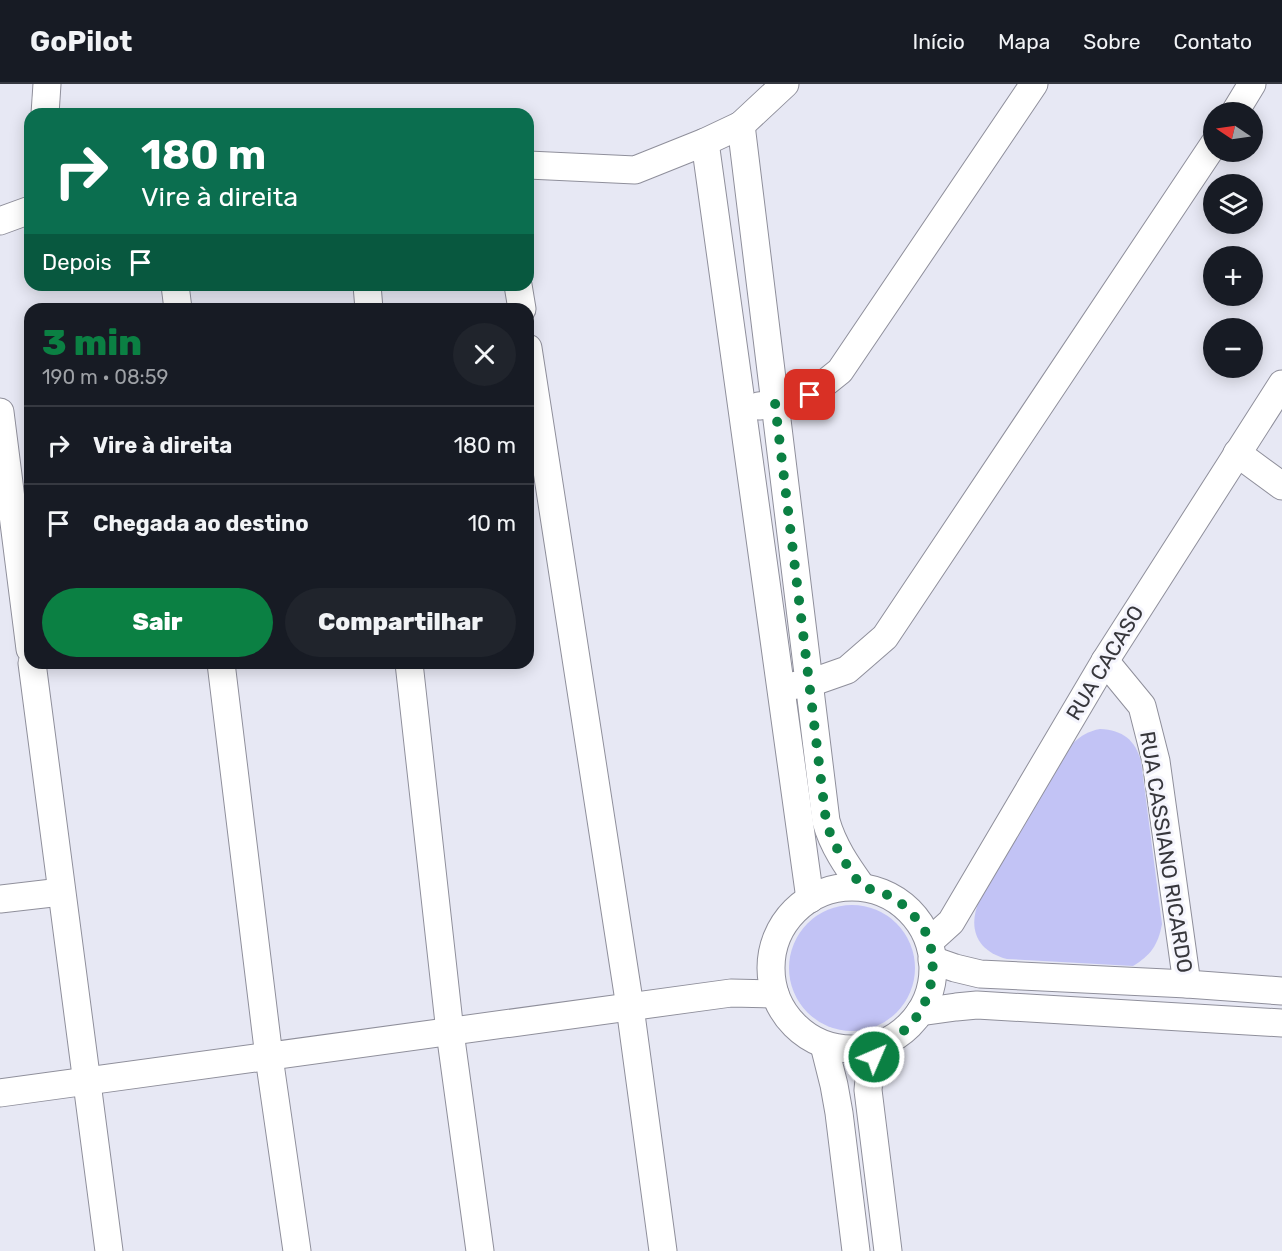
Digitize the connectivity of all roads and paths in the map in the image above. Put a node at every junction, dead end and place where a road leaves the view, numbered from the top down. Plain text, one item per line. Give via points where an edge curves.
1 (47, 84) edge
2 (785, 84) edge
3 (1034, 84) edge
4 (1252, 84) edge
5 (1240, 102) edge
6 (45, 108) edge
7 (741, 125) junction
8 (705, 142) junction
9 (1203, 161) edge
10 (534, 165) edge
11 (24, 212) edge
12 (0, 221) edge
13 (1282, 384) edge
14 (534, 387) edge
15 (775, 404) junction
16 (742, 409) junction
17 (0, 412) edge
18 (1237, 453) junction
19 (1282, 486) edge
20 (24, 602) edge
21 (1105, 661) junction
22 (33, 669) edge
23 (222, 669) edge
24 (410, 669) edge
25 (810, 683) junction
26 (780, 688) junction
27 (862, 887) junction
28 (61, 892) junction
29 (0, 899) edge
30 (810, 899) junction
31 (931, 951) junction
32 (1187, 984) junction
33 (1282, 991) edge
34 (775, 994) junction
35 (630, 1007) junction
36 (920, 1012) junction
37 (1282, 1023) edge
38 (450, 1032) junction
39 (824, 1045) junction
40 (878, 1046) junction
41 (269, 1057) junction
42 (86, 1082) junction
43 (0, 1093) edge
44 (109, 1251) edge
45 (297, 1251) edge
46 (480, 1251) edge
47 (663, 1251) edge
48 (856, 1251) edge
49 (888, 1251) edge

1 - 6 street
2 - 7 street
3 - 15 street via 840,371 810,395
4 - 5 street
7 - 8 street
7 - 15 street
8 - 10 street via 635,170
8 - 16 street
9 - 25 street via 885,638 847,670
11 - 12 street
13 - 18 street, RUA CACASO
14 - 35 street
15 - 16 street
15 - 25 street
16 - 26 street
17 - 20 street
18 - 19 street
18 - 21 street, RUA CACASO
21 - 31 street, RUA CACASO
21 - 32 street, RUA CASSIANO RICARDO via 1142,706 1156,761
22 - 28 street
23 - 41 street
24 - 38 street
25 - 26 street
25 - 27 street via 830,837
26 - 30 street
27 - 30 street via 826,891
27 - 31 street via 880,891 910,911
28 - 29 street
28 - 42 street
30 - 34 street via 795,910 776,941 771,976
31 - 32 street via 955,969 980,974
31 - 36 street via 932,978
32 - 33 street
34 - 35 street via 731,993
34 - 39 street via 794,1025
35 - 38 street
35 - 47 street
36 - 37 street via 976,1005
36 - 40 street via 894,1038
38 - 41 street
38 - 46 street
39 - 40 street via 842,1049
39 - 48 street via 839,1113
40 - 49 street via 868,1090
41 - 42 street
41 - 45 street
42 - 43 street
42 - 44 street

